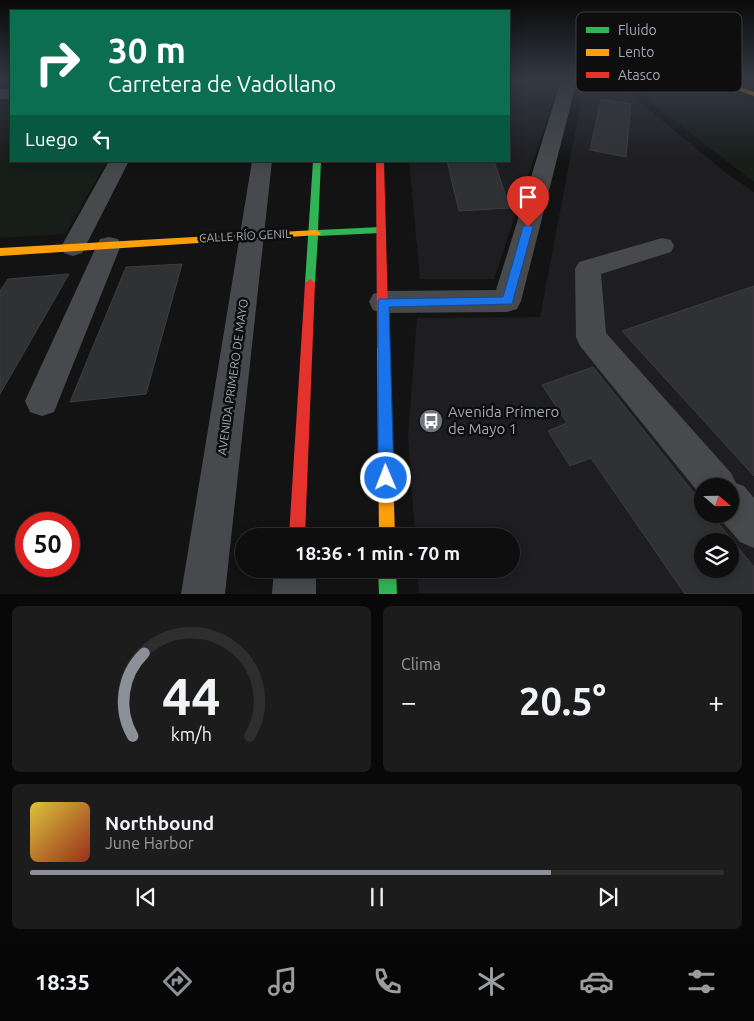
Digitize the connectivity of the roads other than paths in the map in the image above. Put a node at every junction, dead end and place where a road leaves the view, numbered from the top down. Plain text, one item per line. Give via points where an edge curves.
1 (561, 108) edge
2 (118, 162) edge
3 (262, 162) edge
4 (318, 162) edge
5 (380, 162) edge
6 (382, 230) junction
7 (314, 232) junction
8 (252, 235) junction
9 (109, 245) junction
10 (662, 246) dead end
11 (73, 247) junction
12 (0, 252) edge
13 (384, 302) junction
14 (42, 401) dead end
15 (711, 478) edge
16 (739, 510) edge
17 (297, 528) edge
18 (387, 528) edge
19 (754, 528) edge
20 (295, 578) edge
21 (387, 578) edge
22 (203, 594) edge
23 (294, 594) edge
24 (388, 594) edge

1 - 13 street via 508,301
2 - 11 street
3 - 8 street, AVENIDA PRIMERO DE MAYO
4 - 7 street
5 - 6 street
6 - 7 street, CALLE RÍO GENIL
6 - 13 street
7 - 8 street, CALLE RÍO GENIL
7 - 17 street
8 - 9 street, CALLE RÍO GENIL
8 - 22 street, AVENIDA PRIMERO DE MAYO
9 - 11 street, CALLE RÍO GENIL
9 - 14 street
10 - 15 street via 588,269 591,337
11 - 12 street, CALLE RÍO GENIL
13 - 18 street
16 - 19 street
20 - 23 street
21 - 24 street

